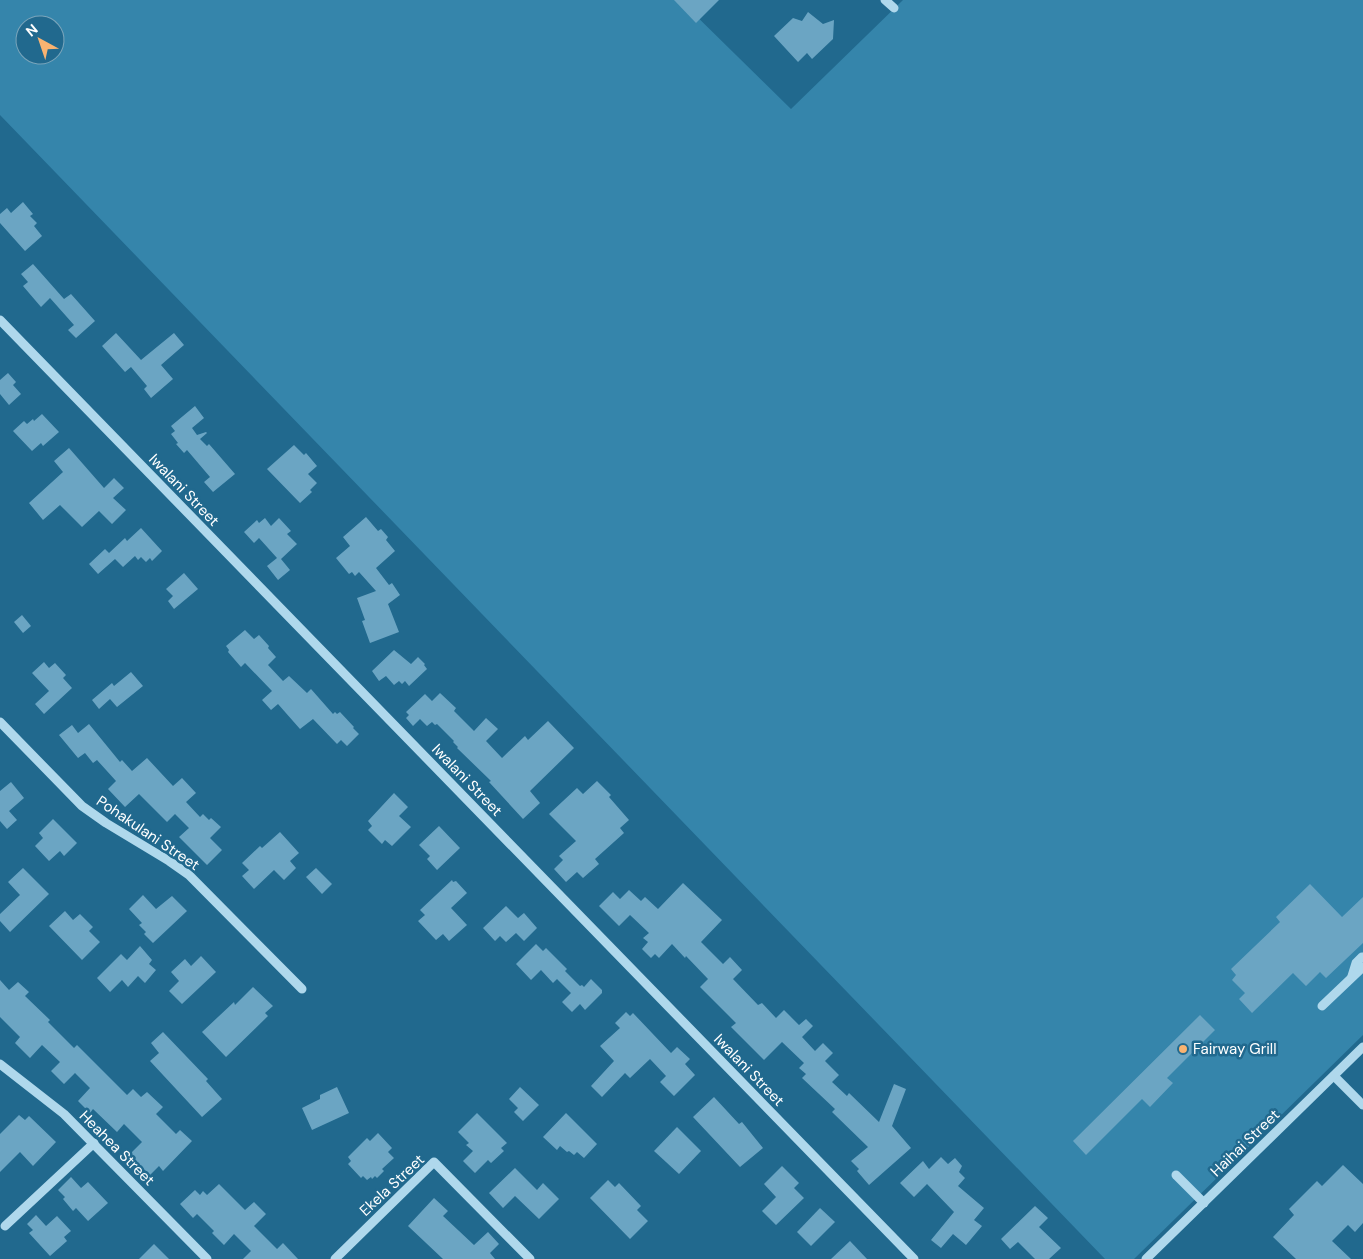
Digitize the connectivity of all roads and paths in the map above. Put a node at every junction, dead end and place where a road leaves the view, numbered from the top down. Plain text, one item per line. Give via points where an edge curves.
1 (885, 0) edge
2 (894, 8) dead end
3 (0, 320) edge
4 (0, 722) edge
5 (1362, 957) edge
6 (1363, 967) edge
7 (1352, 978) junction
8 (302, 988) dead end
9 (1322, 1006) dead end
10 (1363, 1047) edge
11 (0, 1064) edge
12 (1334, 1076) junction
13 (1363, 1105) edge
14 (94, 1143) junction
15 (1176, 1175) dead end
16 (1204, 1203) junction
17 (5, 1226) dead end
18 (207, 1259) edge
19 (335, 1259) edge
20 (530, 1259) edge
21 (914, 1259) edge
22 (1146, 1259) edge

1 - 2 street
3 - 21 street, Iwalani Street
4 - 8 street, Pohakulani Street via 82,806 189,875
5 - 7 street via 1356,963
6 - 7 street
7 - 9 street
10 - 12 street, Haihai Street
11 - 14 street, Heahea Street via 64,1114
12 - 13 street
12 - 16 street, Haihai Street
14 - 17 street
14 - 18 street, Heahea Street
15 - 16 street
16 - 22 street, Haihai Street
19 - 20 street, Ekela Street via 434,1162

